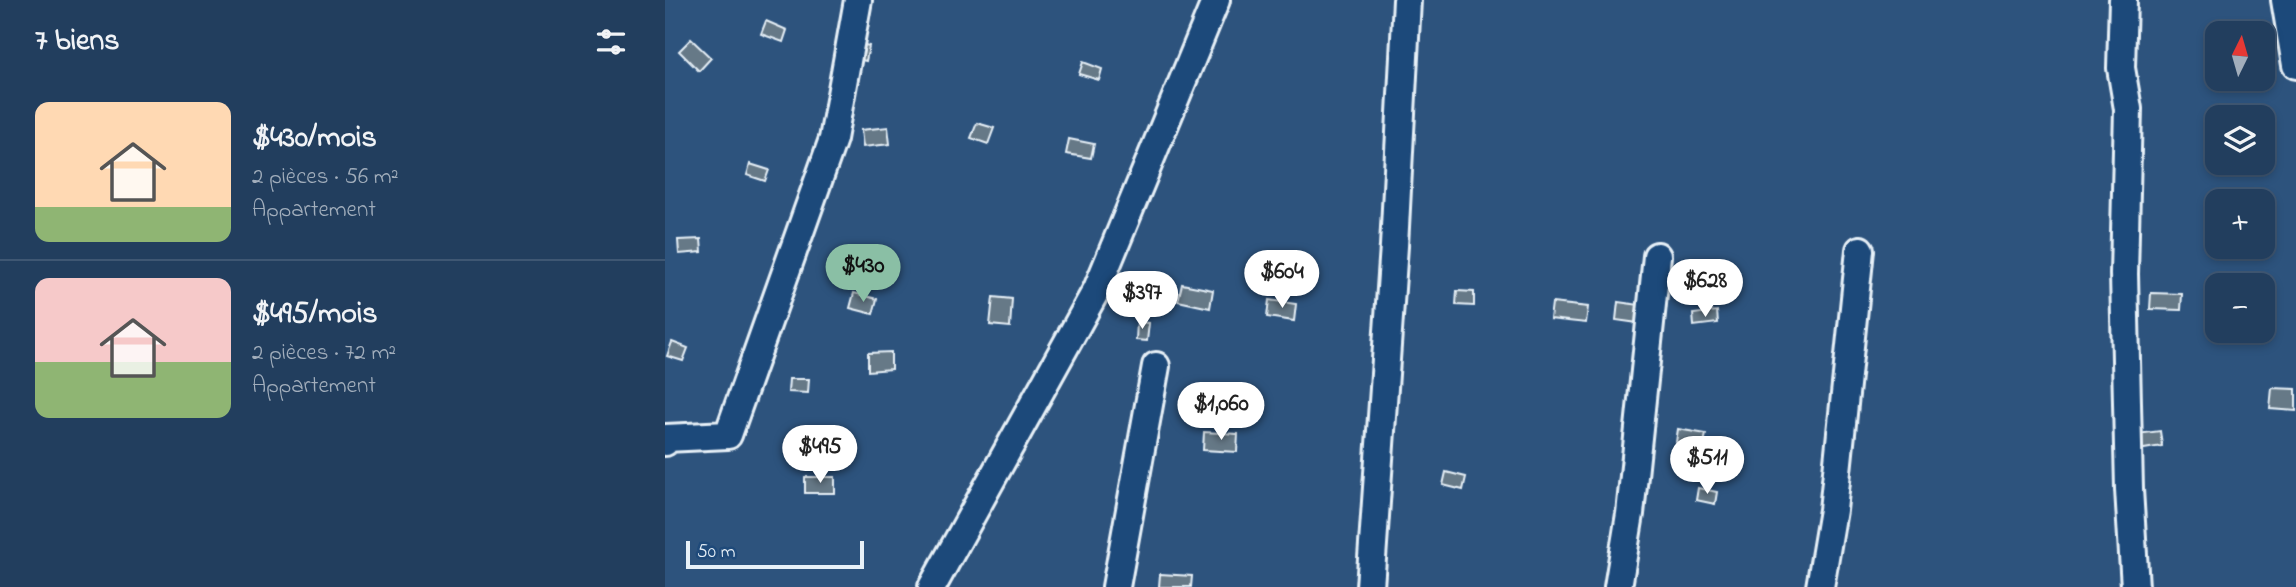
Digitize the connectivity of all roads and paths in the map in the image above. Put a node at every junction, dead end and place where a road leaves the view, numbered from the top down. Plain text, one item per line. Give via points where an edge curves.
1 (858, 0) edge
2 (1216, 0) edge
3 (1407, 0) edge
4 (2123, 0) edge
5 (2284, 0) edge
6 (2296, 65) edge
7 (1860, 250) dead end
8 (1657, 256) dead end
9 (1156, 366) dead end
10 (665, 442) edge
11 (932, 587) edge
12 (1116, 587) edge
13 (1370, 587) edge
14 (1618, 587) edge
15 (1820, 587) edge
16 (2135, 587) edge

1 - 10 street via 833,139 728,435 666,438
2 - 11 street via 1097,289
3 - 13 street
4 - 16 street via 2120,68 2128,109 2124,274 2128,476
5 - 6 street
7 - 15 street via 1833,510
8 - 14 street
9 - 12 street

